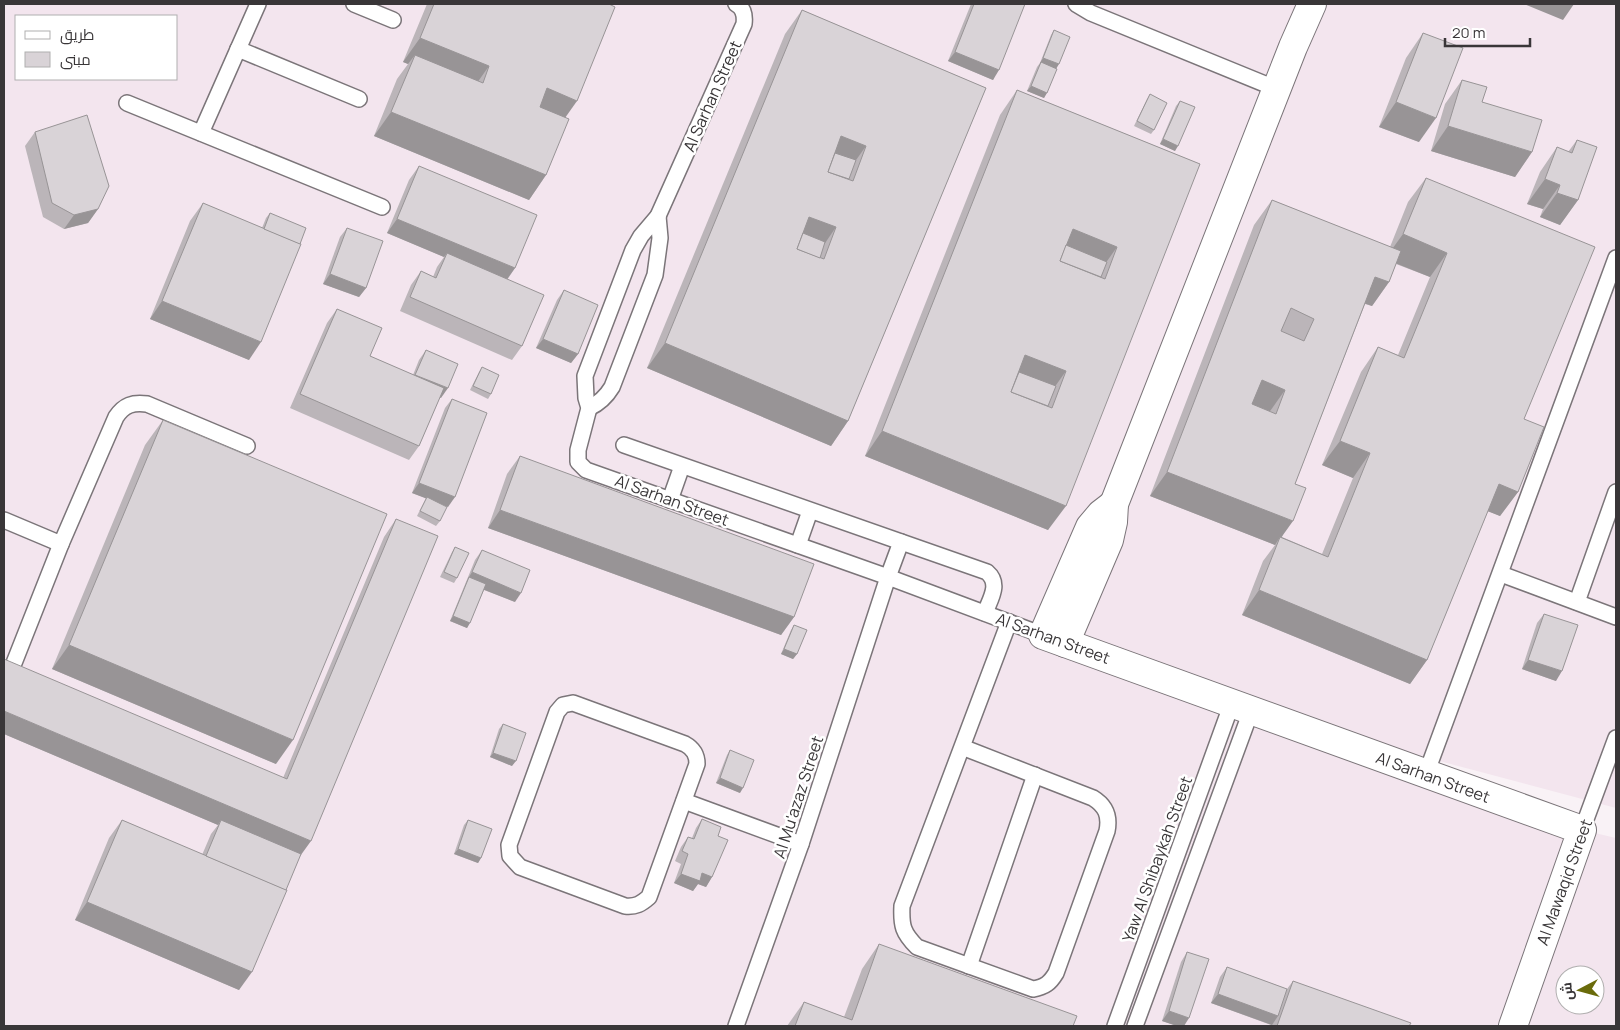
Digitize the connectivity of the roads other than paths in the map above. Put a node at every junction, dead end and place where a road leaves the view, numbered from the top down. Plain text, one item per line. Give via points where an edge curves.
1 (258, 4) edge
2 (354, 4) edge
3 (736, 4) edge
4 (1076, 4) edge
5 (1312, 4) edge
6 (393, 20) dead end
7 (238, 49) junction
8 (1277, 89) junction
9 (359, 99) dead end
10 (127, 103) dead end
11 (201, 133) junction
12 (382, 207) dead end
13 (658, 216) junction
14 (1616, 258) edge
15 (589, 408) junction
16 (624, 445) dead end
17 (247, 446) dead end
18 (682, 466) junction
19 (1616, 492) edge
20 (670, 500) junction
21 (810, 510) junction
22 (4, 520) edge
23 (901, 542) junction
24 (61, 544) junction
25 (798, 545) junction
26 (1501, 574) junction
27 (888, 577) junction
28 (1577, 602) junction
29 (985, 613) junction
30 (1616, 616) edge
31 (1009, 622) junction
32 (1054, 639) junction
33 (14, 663) edge
34 (1241, 707) junction
35 (1616, 738) edge
36 (962, 747) junction
37 (1426, 774) junction
38 (1035, 775) junction
39 (684, 801) junction
40 (1582, 830) junction
41 (802, 844) junction
42 (969, 966) junction
43 (736, 1026) edge
44 (1116, 1026) edge
45 (1135, 1026) edge
46 (1513, 1026) edge

1 - 7 lane
2 - 6 lane
3 - 13 lane, Al Sarhan Street via 743,11 744,24
4 - 8 lane
5 - 8 street
7 - 9 lane
7 - 11 lane
8 - 32 street via 1114,504 1090,527
10 - 11 lane
11 - 12 lane
13 - 15 lane, Al Sarhan Street via 634,250 586,376
13 - 15 lane, Al Sarhan Street via 660,238 655,275 612,387 599,404
14 - 26 lane
15 - 20 lane, Al Sarhan Street via 577,456 582,467
16 - 18 lane
17 - 24 lane via 147,404 129,404 116,417
18 - 20 lane
18 - 21 lane
19 - 28 lane
20 - 25 lane, Al Sarhan Street
21 - 23 lane
21 - 25 lane
22 - 24 lane
23 - 27 lane, Al Mu'azaz Street
23 - 29 lane via 987,572 994,581 994,587
24 - 33 lane
25 - 27 lane, Al Sarhan Street
26 - 28 lane
26 - 37 lane
27 - 29 lane, Al Sarhan Street
27 - 41 lane, Al Mu'azaz Street
28 - 30 lane
29 - 31 lane, Al Sarhan Street
31 - 32 lane, Al Sarhan Street
31 - 36 lane
32 - 34 street, Al Sarhan Street
34 - 37 street, Al Sarhan Street
34 - 44 lane, Yaw Al Shibaykah Street
34 - 45 lane
35 - 40 lane, Al Mawaqid Street
36 - 38 lane
36 - 42 lane via 902,906 901,922 906,936 917,947
37 - 40 street, Al Sarhan Street
38 - 42 lane
38 - 42 lane via 1101,803 1107,811 1107,831 1051,982 1033,989
39 - 39 lane via 697,764 690,747 573,704 564,705 557,712 509,845 510,856 520,867 625,906 634,906 649,897
39 - 41 lane
40 - 46 street, Al Mawaqid Street
41 - 43 lane, Al Mu'azaz Street

